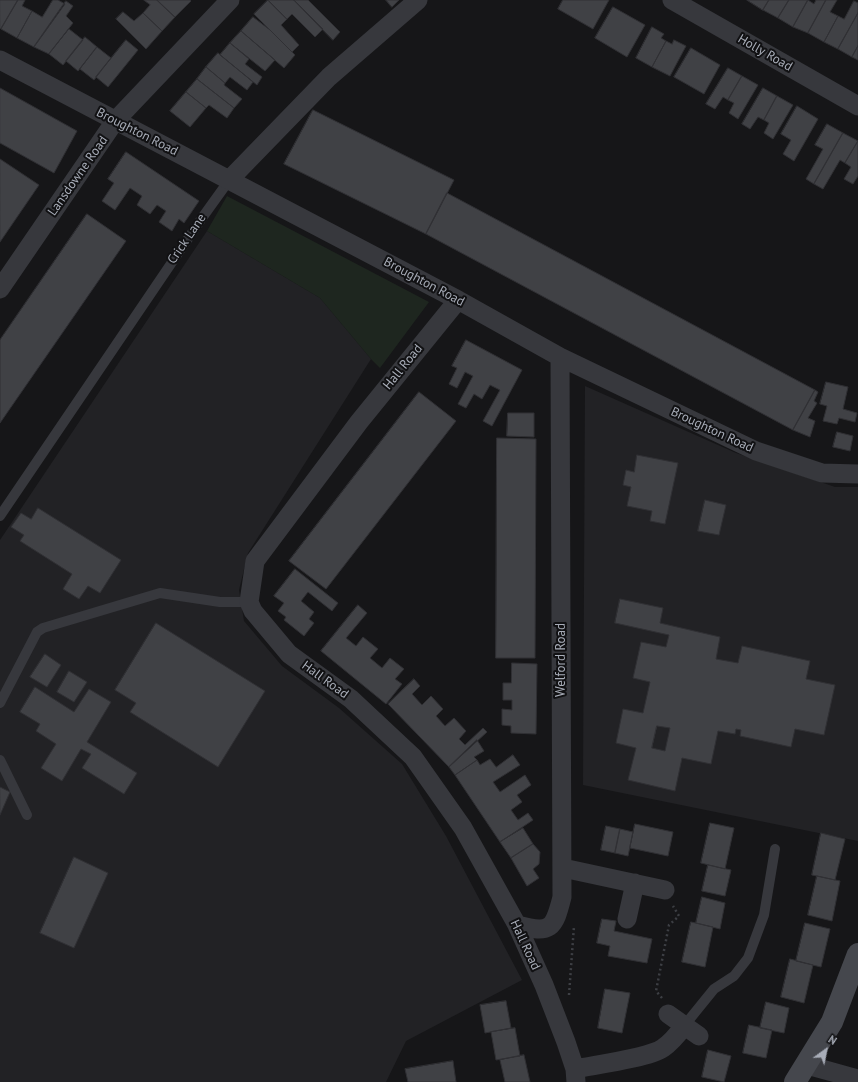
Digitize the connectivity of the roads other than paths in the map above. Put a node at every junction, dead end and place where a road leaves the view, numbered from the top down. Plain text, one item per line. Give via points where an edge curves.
1 (230, 0) edge
2 (418, 0) edge
3 (672, 0) edge
4 (0, 60) edge
5 (858, 106) edge
6 (115, 121) junction
7 (230, 179) junction
8 (0, 289) edge
9 (458, 300) junction
10 (560, 357) junction
11 (858, 474) edge
12 (0, 516) edge
13 (249, 602) junction
14 (0, 703) edge
15 (0, 760) edge
16 (28, 815) dead end
17 (775, 849) dead end
18 (563, 868) junction
19 (635, 883) junction
20 (665, 890) road end
21 (627, 919) dead end
22 (517, 925) junction
23 (858, 954) edge
24 (668, 1014) road end
25 (692, 1031) junction
26 (801, 1073) edge
27 (575, 1075) edge
28 (858, 1079) edge

1 - 6 street, Lansdowne Road
2 - 7 street, Crick Lane via 329,77
3 - 5 street, Holly Road
4 - 6 street, Broughton Road
6 - 7 street, Broughton Road
6 - 8 street, Lansdowne Road
7 - 9 street, Broughton Road
7 - 12 lane, Crick Lane
9 - 10 street, Broughton Road
9 - 13 street, Hall Road via 359,422 255,562
10 - 11 street, Broughton Road via 756,451 822,473
10 - 18 street, Welford Road
13 - 14 lane via 220,602 160,593 43,628 37,632
13 - 22 street, Hall Road via 289,654 351,699 413,757 463,828
15 - 16 lane
17 - 25 lane via 764,915 748,958 734,976 714,989
18 - 19 street
18 - 22 street, Welford Road via 562,897 556,920 548,928 535,930
19 - 20 street
19 - 21 street
22 - 27 street, Hall Road via 544,985 566,1042
23 - 26 main road via 832,1022
24 - 25 street
25 - 27 street via 649,1054
26 - 28 street

